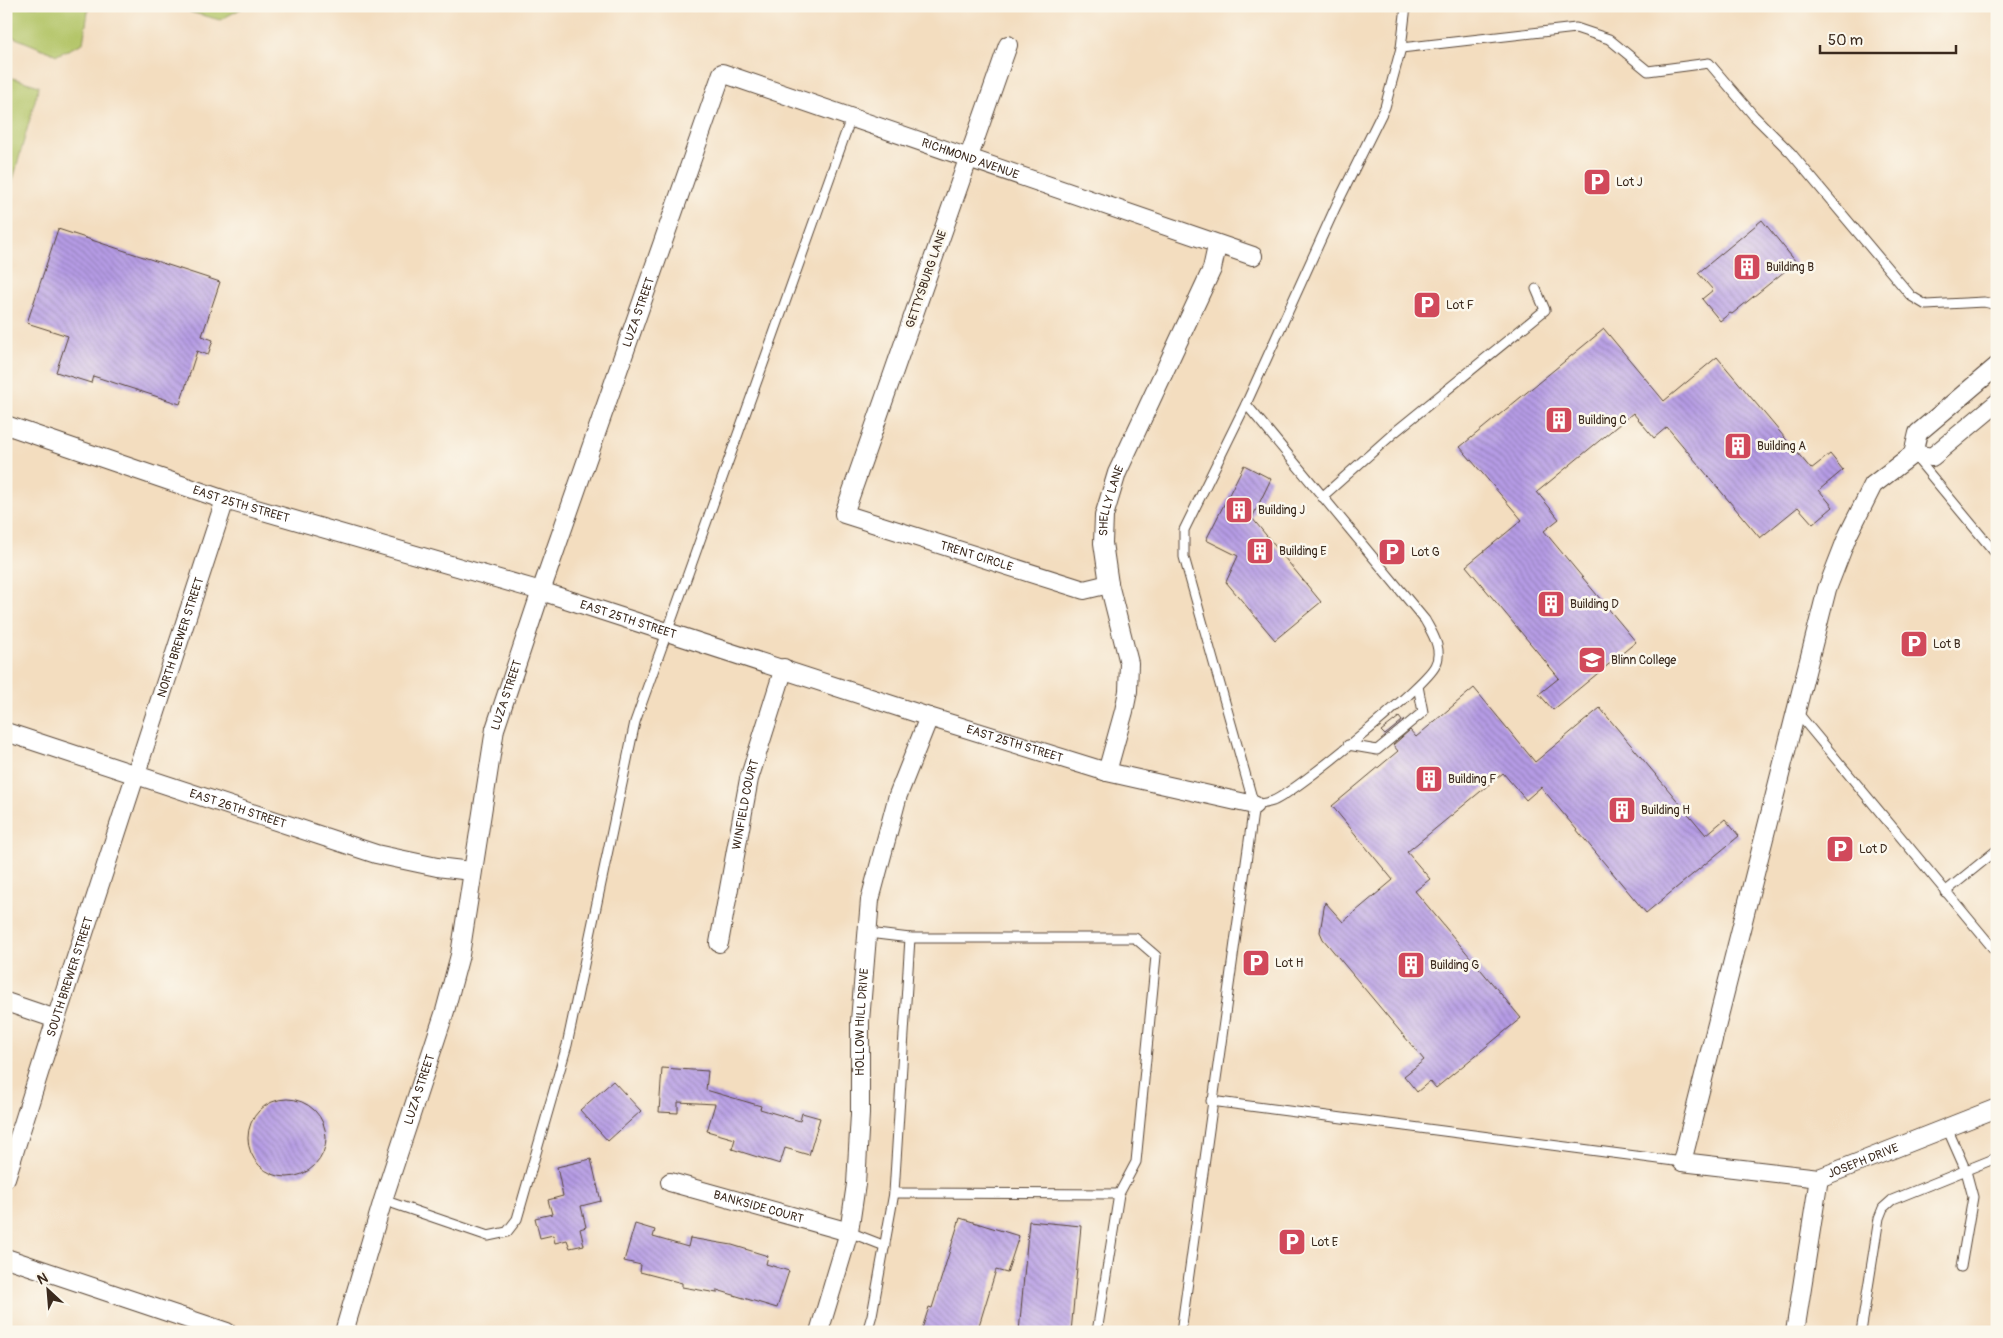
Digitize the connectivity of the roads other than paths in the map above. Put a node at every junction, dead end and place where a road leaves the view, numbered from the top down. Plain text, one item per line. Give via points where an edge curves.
1 (1406, 6) edge
2 (1008, 45) dead end
3 (1402, 48) junction
4 (722, 73) joint
5 (851, 118) junction
6 (968, 159) junction
7 (1217, 246) junction
8 (1253, 256) dead end
9 (1536, 290) dead end
10 (1997, 305) edge
11 (1997, 366) edge
12 (1997, 403) edge
13 (1246, 404) junction
14 (6, 425) edge
15 (1913, 454) junction
16 (1322, 497) junction
17 (225, 500) junction
18 (844, 514) joint
19 (1997, 555) edge
20 (1109, 584) junction
21 (541, 591) junction
22 (669, 631) junction
23 (784, 668) junction
24 (1418, 686) junction
25 (1796, 711) junction
26 (929, 717) junction
27 (6, 732) edge
28 (1348, 745) junction
29 (1107, 772) junction
30 (135, 775) junction
31 (1254, 805) junction
32 (1997, 850) edge
33 (471, 871) junction
34 (1945, 892) junction
35 (868, 933) junction
36 (910, 938) junction
37 (719, 943) dead end
38 (1997, 953) edge
39 (6, 1002) edge
40 (56, 1019) junction
41 (1211, 1101) junction
42 (1997, 1108) edge
43 (1947, 1128) junction
44 (1996, 1158) edge
45 (1682, 1162) junction
46 (1966, 1171) junction
47 (6, 1178) edge
48 (1819, 1178) junction
49 (670, 1182) dead end
50 (894, 1193) junction
51 (1119, 1194) junction
52 (383, 1200) junction
53 (849, 1232) junction
54 (885, 1246) junction
55 (6, 1258) edge
56 (1961, 1266) dead end
57 (1797, 1331) edge
58 (227, 1332) edge
59 (344, 1332) edge
60 (819, 1332) edge
61 (867, 1332) edge
62 (1097, 1332) edge
63 (1181, 1332) edge
64 (1861, 1332) edge

1 - 3 lane
2 - 6 street, GETTYSBURG LANE
3 - 10 lane via 1576,28 1609,39 1648,71 1709,63 1791,153 1910,296 1926,305 1984,302
3 - 13 lane via 1385,107
4 - 5 street, RICHMOND AVENUE
4 - 21 street, LUZA STREET
5 - 6 street, RICHMOND AVENUE
5 - 22 lane
6 - 7 street, RICHMOND AVENUE
6 - 18 street, GETTYSBURG LANE
7 - 8 street, RICHMOND AVENUE
7 - 20 street, SHELLY LANE via 1212,269 1117,473 1104,516 1103,543
9 - 16 lane via 1545,310 1395,432
11 - 15 street via 1918,433
12 - 15 street via 1932,457
13 - 16 lane
13 - 31 lane via 1184,530 1184,558
14 - 17 street, EAST 25TH STREET
15 - 19 lane
15 - 25 street via 1873,485 1848,535 1827,589
16 - 24 lane via 1424,620 1436,641 1436,665
17 - 21 street, EAST 25TH STREET
17 - 30 street, NORTH BREWER STREET
18 - 20 street, TRENT CIRCLE via 1084,590
20 - 29 street, SHELLY LANE via 1129,663 1124,711
21 - 22 street, EAST 25TH STREET
21 - 33 street, LUZA STREET via 495,728
22 - 23 street, EAST 25TH STREET
22 - 52 lane via 636,722 567,1045 517,1219 507,1232 488,1236
23 - 26 street, EAST 25TH STREET
23 - 37 street, WINFIELD COURT via 749,779
24 - 28 lane
24 - 28 lane via 1423,712 1377,750
25 - 34 lane
25 - 45 street
26 - 29 street, EAST 25TH STREET
26 - 35 street, HOLLOW HILL DRIVE via 898,795 870,900
27 - 30 street, EAST 26TH STREET
28 - 31 lane via 1301,784 1273,801
29 - 31 street, EAST 25TH STREET
30 - 33 street, EAST 26TH STREET via 376,854
30 - 40 street, SOUTH BREWER STREET
31 - 41 lane
32 - 34 lane
33 - 52 street, LUZA STREET via 460,954 445,1011
34 - 38 lane
35 - 36 lane
35 - 53 street, HOLLOW HILL DRIVE via 860,1021 856,1184
36 - 50 lane
36 - 51 lane via 1135,938 1156,956 1136,1162
39 - 40 street
40 - 47 street, SOUTH BREWER STREET
41 - 45 lane
41 - 63 lane
42 - 43 street, JOSEPH DRIVE
43 - 46 lane
43 - 48 street, JOSEPH DRIVE
44 - 46 lane
45 - 48 street
46 - 56 lane via 1973,1197
46 - 64 lane via 1892,1200 1883,1208 1878,1218
48 - 57 street, JOSEPH DRIVE
49 - 53 street, BANKSIDE COURT
50 - 51 lane
50 - 54 lane
51 - 62 lane
52 - 59 street, LUZA STREET
53 - 54 lane
53 - 60 street, HOLLOW HILL DRIVE
54 - 61 lane
55 - 58 street

